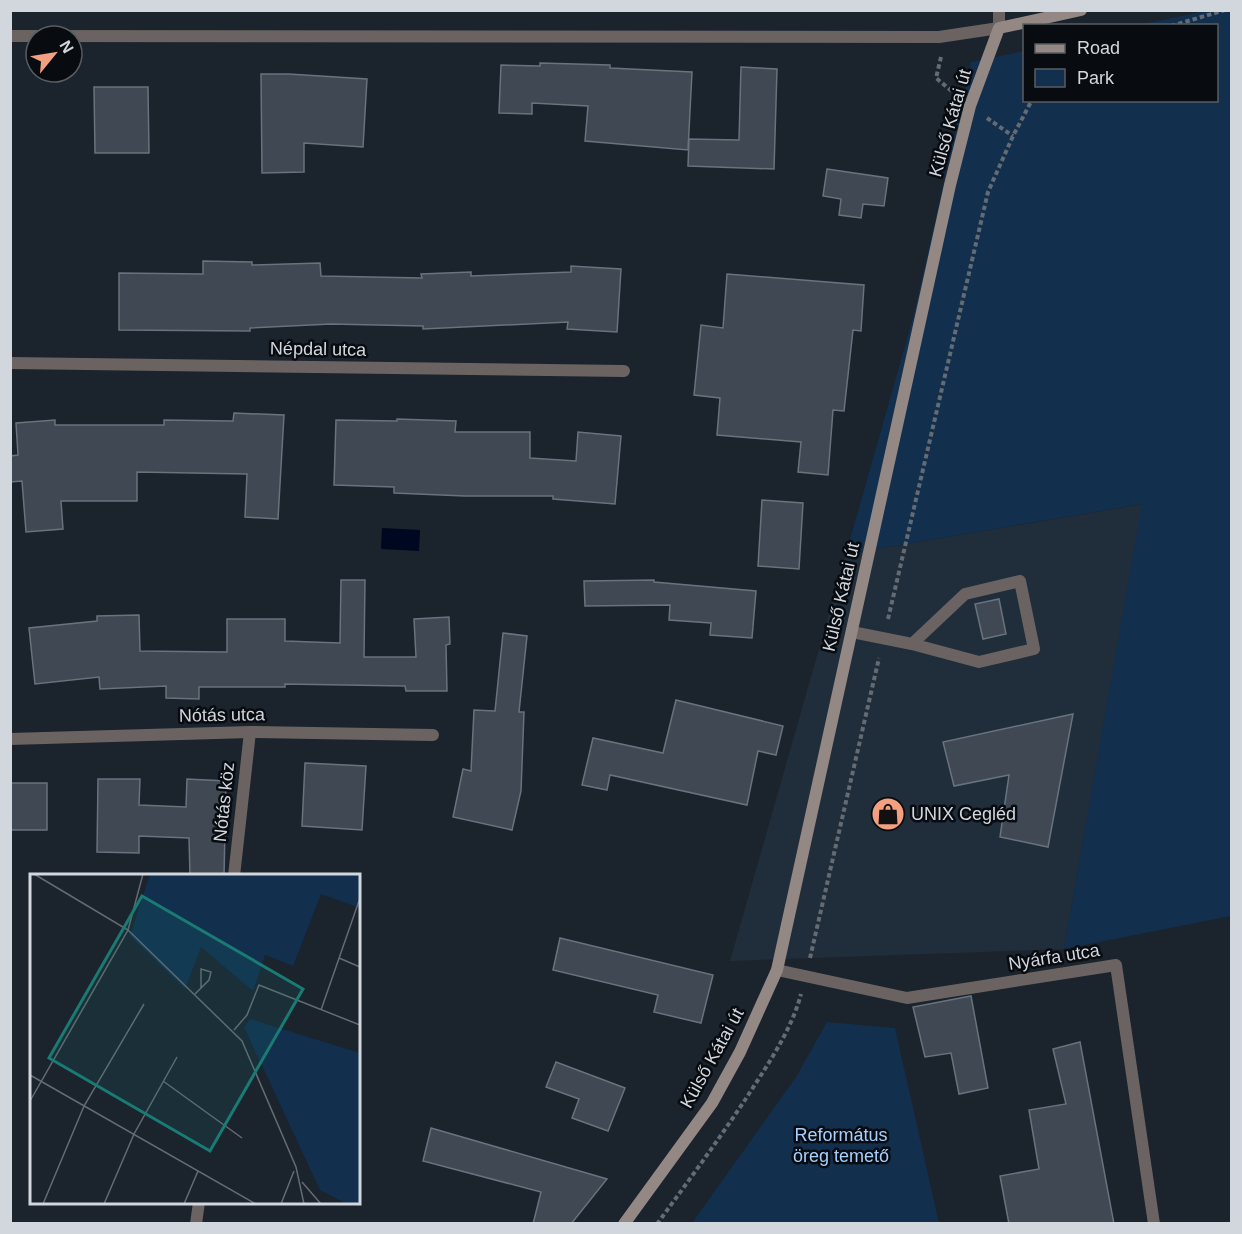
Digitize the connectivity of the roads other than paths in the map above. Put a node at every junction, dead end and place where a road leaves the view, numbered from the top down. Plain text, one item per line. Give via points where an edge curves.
1 (999, 10) edge
2 (1081, 10) edge
3 (999, 28) junction
4 (10, 36) edge
5 (10, 363) edge
6 (624, 371) dead end
7 (852, 632) junction
8 (912, 644) junction
9 (250, 732) junction
10 (433, 735) dead end
11 (10, 739) edge
12 (234, 874) edge
13 (777, 970) junction
14 (199, 1204) edge
15 (196, 1224) edge
16 (624, 1224) edge
17 (1154, 1224) edge

1 - 3 street
2 - 3 main road
3 - 4 street via 947,35
3 - 7 main road, Külső Kátai út via 970,106 950,185
5 - 6 street, Népdal utca
7 - 8 street
7 - 13 main road, Külső Kátai út
8 - 8 street via 979,662 1034,649 1020,581 965,594
9 - 10 street, Nótás utca
9 - 11 street, Nótás utca
9 - 12 street, Nótás köz
13 - 16 main road, Külső Kátai út via 712,1103
13 - 17 street, Nyárfa utca via 907,998 1116,965
14 - 15 street

